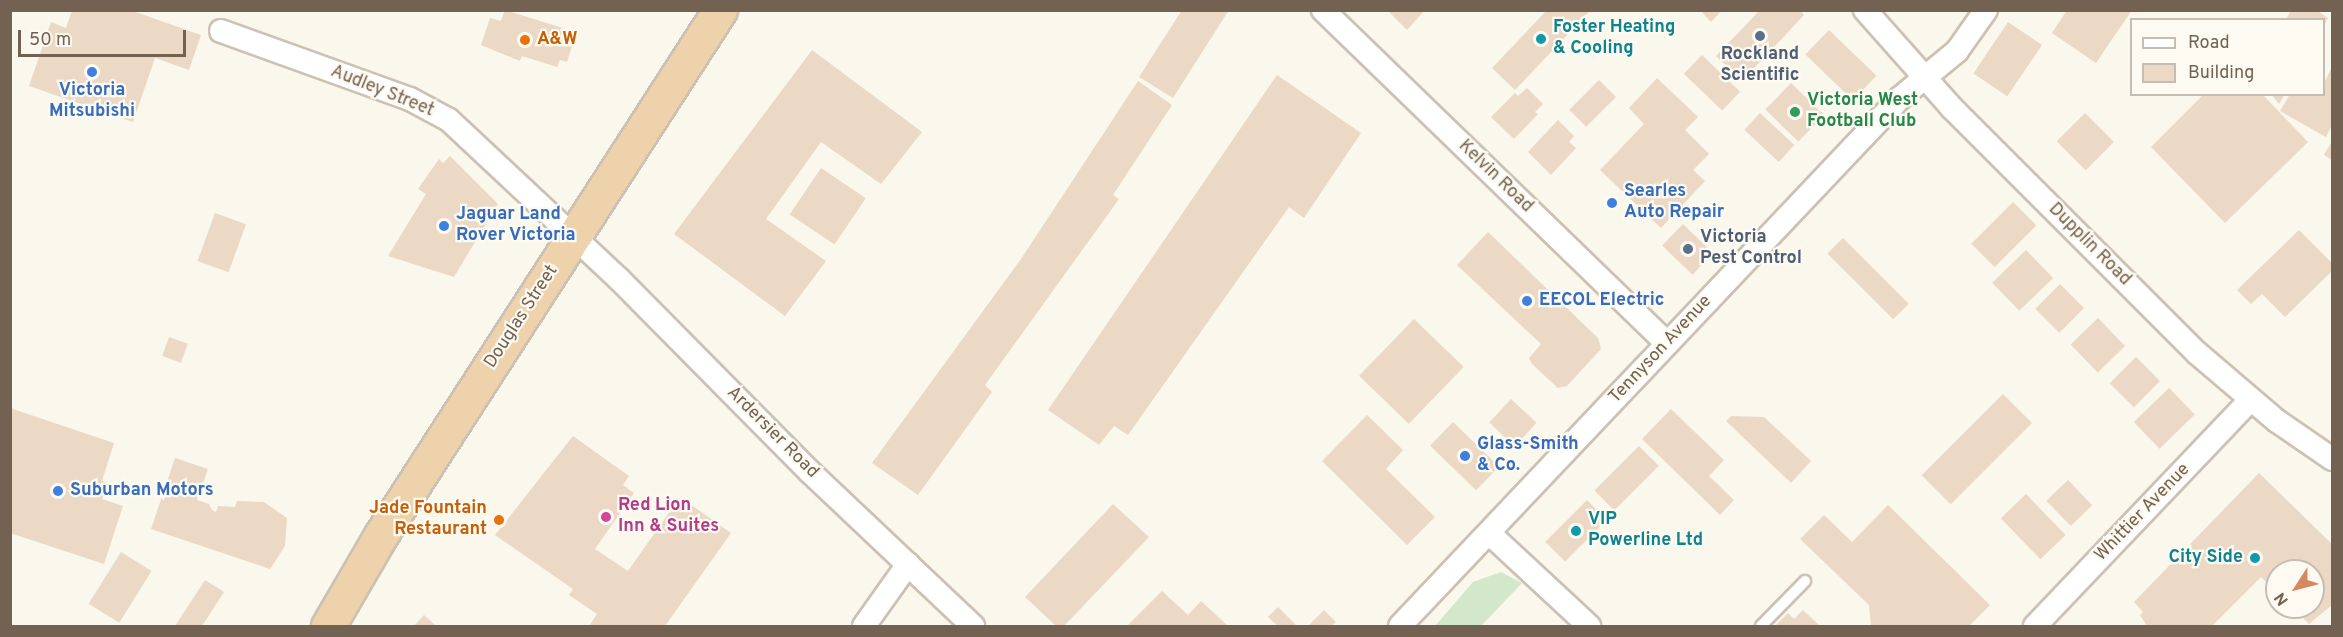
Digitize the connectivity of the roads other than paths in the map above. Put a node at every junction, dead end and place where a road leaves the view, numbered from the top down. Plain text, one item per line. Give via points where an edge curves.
1 (720, 10) edge
2 (1323, 10) edge
3 (1865, 10) edge
4 (1986, 10) edge
5 (221, 31) dead end
6 (1925, 77) junction
7 (574, 237) junction
8 (1667, 343) junction
9 (2250, 400) junction
10 (2332, 459) edge
11 (1489, 533) junction
12 (908, 564) junction
13 (1805, 581) dead end
14 (328, 627) edge
15 (864, 627) edge
16 (973, 627) edge
17 (1400, 627) edge
18 (1589, 627) edge
19 (1761, 627) edge
20 (2035, 627) edge

1 - 7 highway, Douglas Street
2 - 8 street, Kelvin Road
3 - 6 street, Dupplin Road
4 - 6 street, Tennyson Avenue via 1957,51
5 - 7 street, Audley Street via 410,99 449,120
6 - 8 street, Tennyson Avenue via 1900,98
6 - 9 street, Dupplin Road via 2197,353
7 - 12 street, Ardersier Road
7 - 14 highway, Douglas Street via 381,535
8 - 11 street, Tennyson Avenue
9 - 10 street, Dupplin Road
9 - 20 street, Whittier Avenue
11 - 17 street, Tennyson Avenue
11 - 18 street
12 - 15 street
12 - 16 street, Ardersier Road
13 - 19 lane

